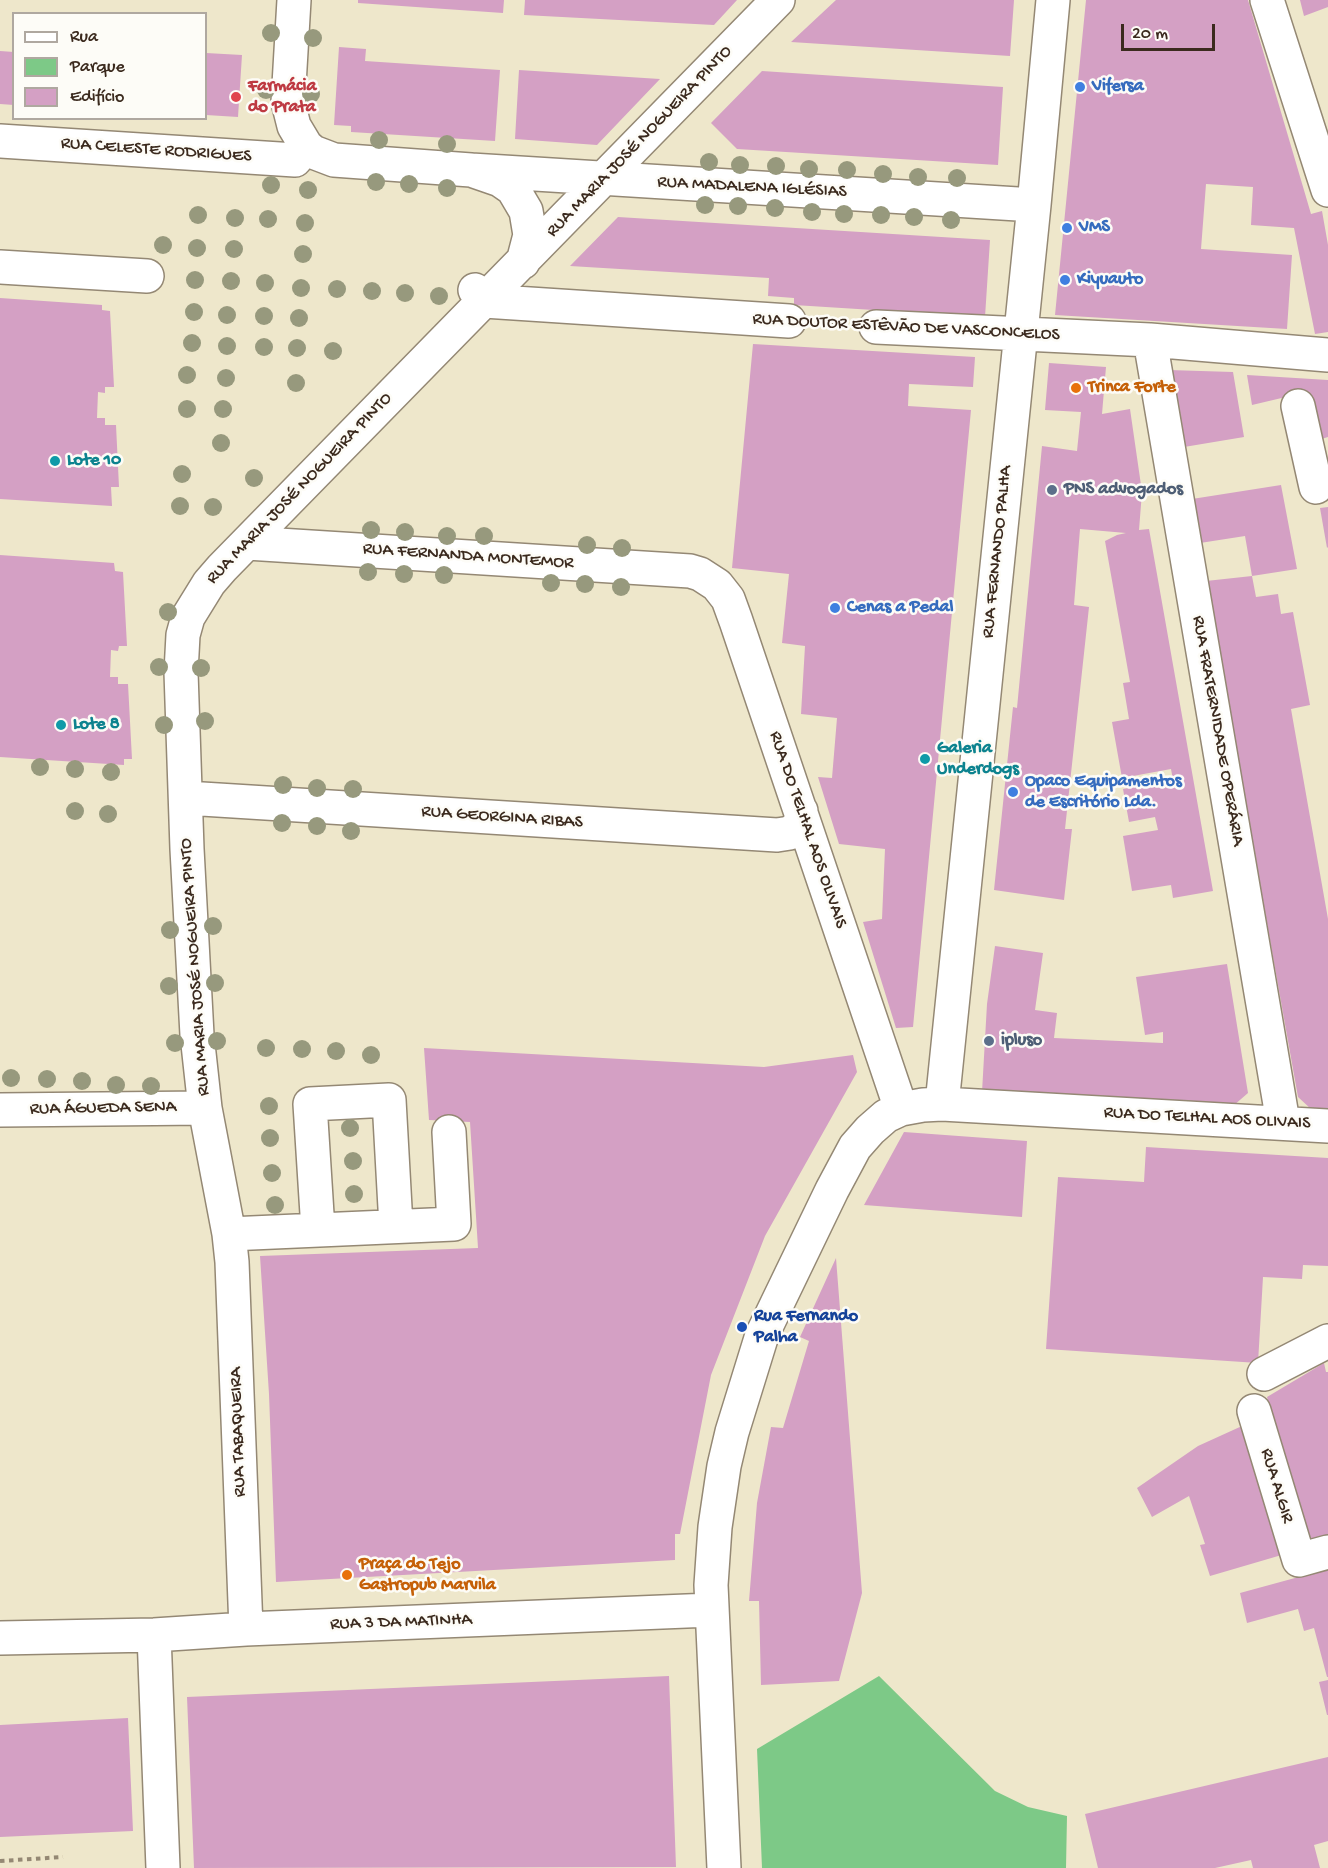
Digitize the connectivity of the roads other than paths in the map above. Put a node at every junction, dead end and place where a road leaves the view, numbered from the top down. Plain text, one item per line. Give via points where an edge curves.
1 (294, 0) edge
2 (778, 0) edge
3 (1053, 0) edge
4 (1267, 0) edge
5 (0, 141) edge
6 (306, 146) junction
7 (471, 170) junction
8 (604, 179) junction
9 (1328, 190) edge
10 (1034, 205) junction
11 (523, 262) junction
12 (0, 267) edge
13 (147, 276) dead end
14 (478, 294) junction
15 (789, 321) road end
16 (876, 327) road end
17 (1020, 335) junction
18 (1150, 340) junction
19 (1328, 355) edge
20 (1298, 406) dead end
21 (1318, 446) edge
22 (1316, 487) dead end
23 (247, 543) junction
24 (690, 571) joint
25 (186, 798) junction
26 (801, 811) junction
27 (942, 1104) junction
28 (205, 1108) junction
29 (901, 1109) junction
30 (0, 1110) edge
31 (1283, 1122) junction
32 (1328, 1126) edge
33 (449, 1132) dead end
34 (396, 1226) junction
35 (318, 1230) junction
36 (229, 1234) junction
37 (1328, 1341) edge
38 (1264, 1374) dead end
39 (1254, 1412) dead end
40 (1314, 1556) edge
41 (711, 1610) junction
42 (246, 1629) junction
43 (154, 1635) junction
44 (90, 1637) junction
45 (0, 1638) edge
46 (0, 1657) edge
47 (163, 1868) edge
48 (724, 1868) edge

1 - 6 street via 288,102 294,126
2 - 8 street, RUA MARIA JOSÉ NOGUEIRA PINTO
3 - 10 street, RUA FERNANDO PALHA
4 - 9 street
5 - 6 street, RUA CELESTE RODRIGUES via 295,160
6 - 7 street, RUA MADALENA IGLÉSIAS via 322,156 348,162
7 - 8 street, RUA MADALENA IGLÉSIAS
7 - 11 street, RUA MADALENA IGLÉSIAS via 500,180 521,200 530,235
8 - 10 street, RUA MADALENA IGLÉSIAS
8 - 11 street, RUA MARIA JOSÉ NOGUEIRA PINTO
10 - 17 street, RUA FERNANDO PALHA
11 - 14 street, RUA MARIA JOSÉ NOGUEIRA PINTO
12 - 13 street
14 - 15 street, RUA DOUTOR ESTÊVÃO DE VASCONCELOS
14 - 23 street, RUA MARIA JOSÉ NOGUEIRA PINTO
16 - 17 street, RUA DOUTOR ESTÊVÃO DE VASCONCELOS
17 - 18 street, RUA DOUTOR ESTÊVÃO DE VASCONCELOS
17 - 27 street, RUA FERNANDO PALHA
18 - 19 street, RUA DOUTOR ESTÊVÃO DE VASCONCELOS
18 - 31 street, RUA FRATERNIDADE OPERÁRIA
20 - 21 street
21 - 22 street
23 - 24 street, RUA FERNANDA MONTEMOR
23 - 25 street, RUA MARIA JOSÉ NOGUEIRA PINTO via 208,583 188,617 183,635
24 - 26 street, RUA DO TELHAL AOS OLIVAIS via 710,579 728,599
25 - 26 street, RUA GEORGINA RIBAS via 777,835 795,830 801,822
25 - 28 street, RUA MARIA JOSÉ NOGUEIRA PINTO via 197,1035
26 - 29 street, RUA DO TELHAL AOS OLIVAIS
27 - 29 street, RUA DO TELHAL AOS OLIVAIS
27 - 31 street, RUA DO TELHAL AOS OLIVAIS
28 - 30 street, RUA ÁGUEDA SENA
28 - 36 street, RUA MARIA JOSÉ NOGUEIRA PINTO
29 - 41 street via 886,1116 855,1147 762,1335 724,1466 711,1560
31 - 32 street, RUA DO TELHAL AOS OLIVAIS
33 - 34 street via 454,1224
34 - 35 street
34 - 35 street via 389,1100 310,1104
35 - 36 street
36 - 42 street, RUA TABAQUEIRA
37 - 38 street
39 - 40 street, RUA ALGIR
41 - 42 street, RUA 3 DA MATINHA
41 - 48 street
42 - 43 street, RUA 3 DA MATINHA
43 - 44 street, RUA 3 DA MATINHA
43 - 47 street
44 - 45 street, RUA 3 DA MATINHA
44 - 46 street, RUA 3 DA MATINHA

